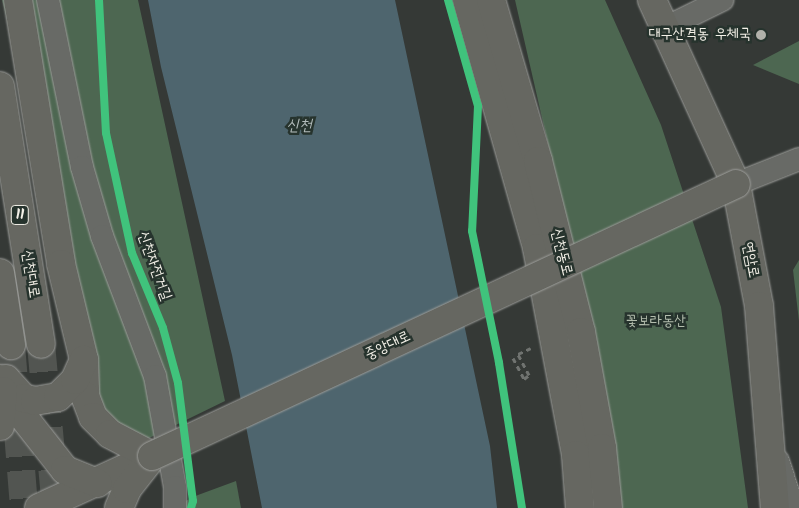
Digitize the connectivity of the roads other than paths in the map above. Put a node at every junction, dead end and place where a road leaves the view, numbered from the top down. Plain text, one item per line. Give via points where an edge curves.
1 (18, 0) edge
2 (48, 0) edge
3 (467, 0) edge
4 (491, 0) edge
5 (650, 0) edge
6 (722, 0) edge
7 (665, 28) junction
8 (0, 86) edge
9 (799, 158) edge
10 (736, 184) junction
11 (0, 273) edge
12 (41, 344) tunnel mouth
13 (11, 345) tunnel mouth
14 (84, 360) junction
15 (1, 381) edge
16 (0, 426) edge
17 (770, 436) junction
18 (152, 456) junction
19 (98, 483) junction
20 (39, 508) edge
21 (119, 508) edge
22 (175, 508) edge
23 (580, 508) edge
24 (608, 508) edge
25 (775, 508) edge
26 (793, 508) edge

1 - 14 main road via 61,264
2 - 22 street via 82,167 102,236 155,376 175,487
3 - 23 main road, 신천동로 via 537,248 576,456
4 - 24 main road, 신천동로 via 538,161 581,332 602,448
5 - 7 main road, 연암로
6 - 7 street
7 - 10 main road, 연암로
8 - 12 main road, 신천대로 / 11
9 - 10 street
10 - 17 main road, 연암로 via 758,306
10 - 18 main road, 중앙대로, bridge
11 - 13 main road, 신천대로
14 - 15 main road via 75,380 58,397 35,401 23,398
14 - 18 main road via 85,396 93,417 110,434
15 - 16 main road
15 - 19 main road via 65,470
17 - 25 main road, 연암로
17 - 26 street
18 - 19 main road, 중앙대로
18 - 21 main road via 128,489
19 - 20 main road, 중앙대로

